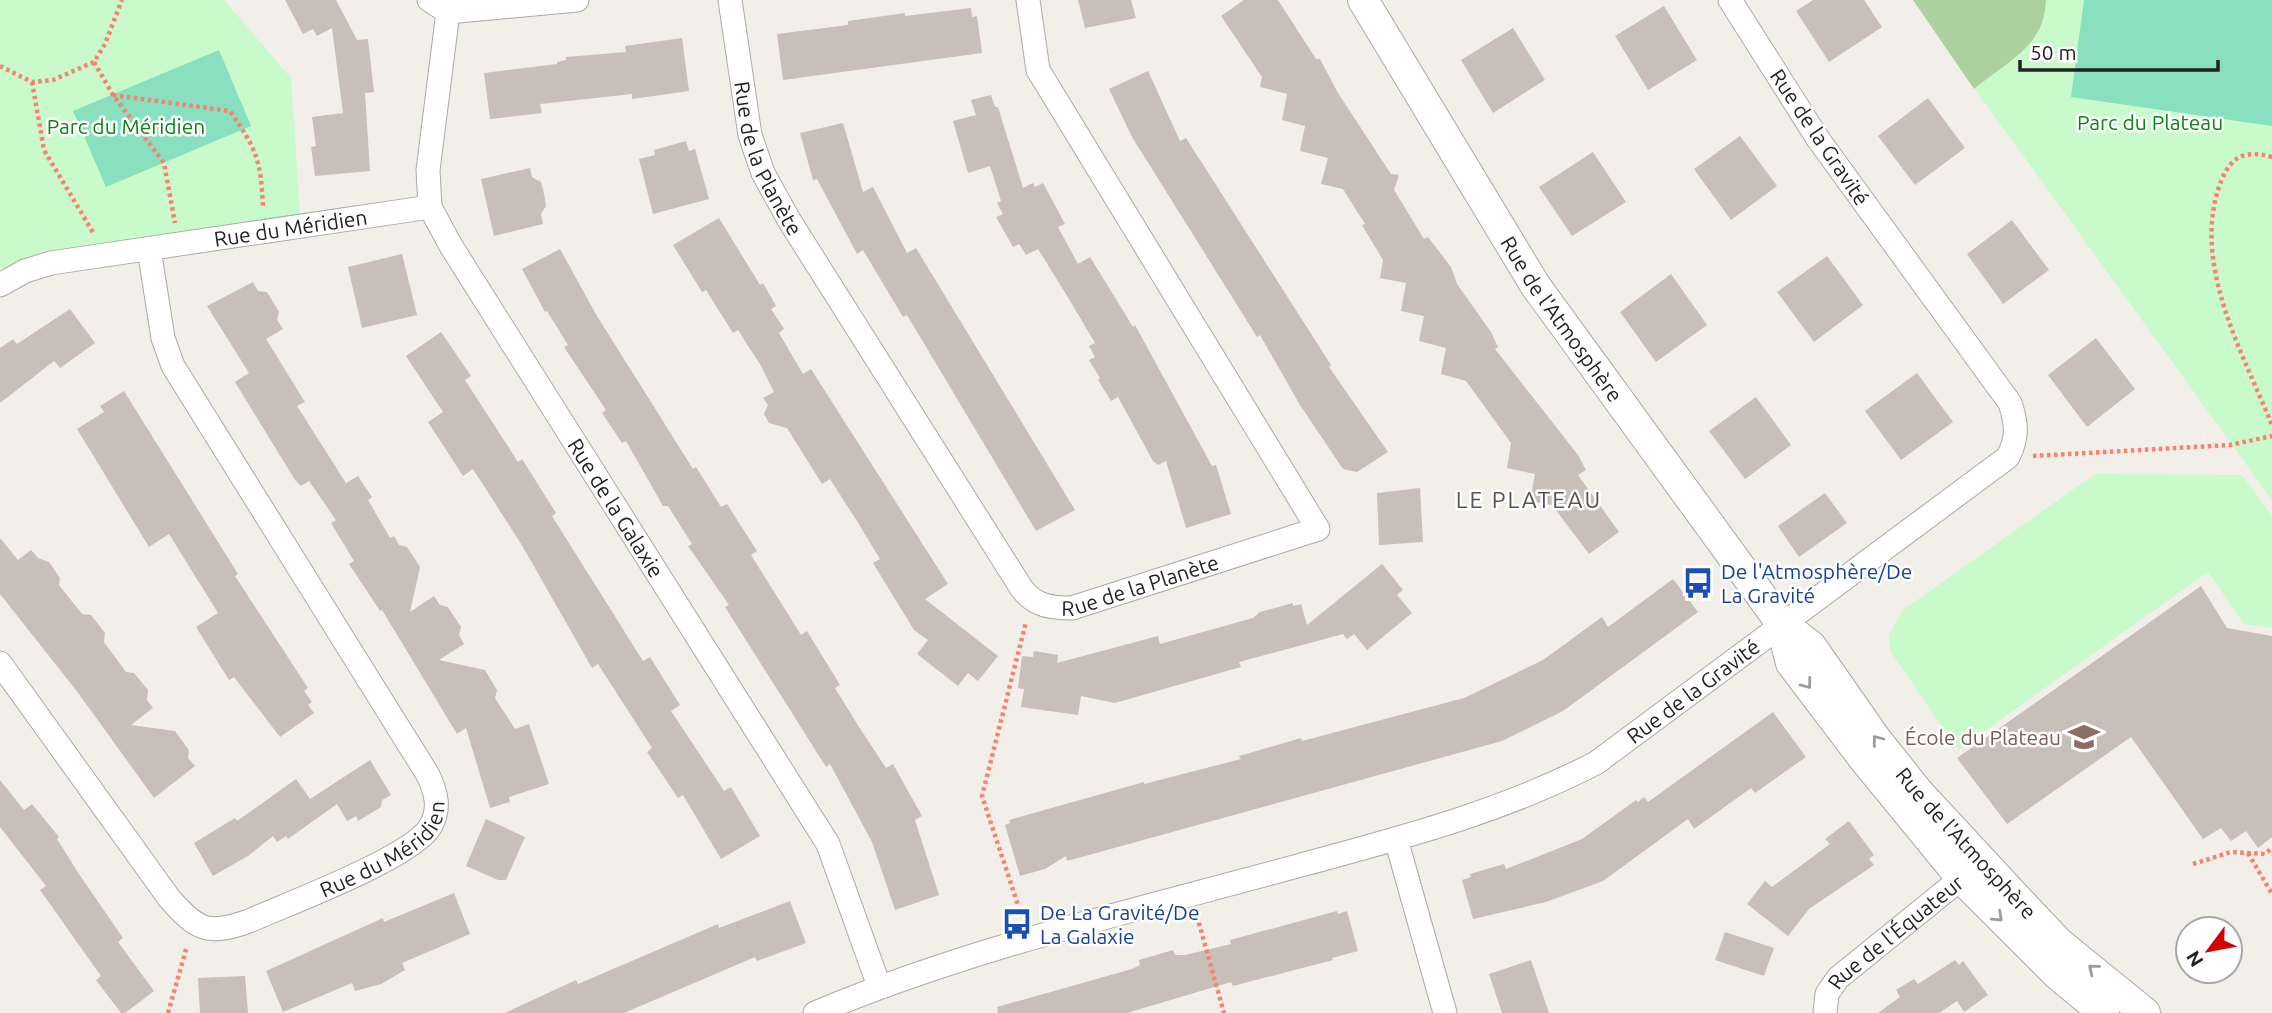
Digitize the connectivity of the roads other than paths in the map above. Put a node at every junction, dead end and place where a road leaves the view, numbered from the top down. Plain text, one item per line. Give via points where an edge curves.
1 (577, 0) edge
2 (730, 0) edge
3 (1028, 0) edge
4 (1363, 0) edge
5 (1730, 0) edge
6 (439, 6) edge
7 (430, 207) junction
8 (149, 249) junction
9 (0, 285) edge
10 (1782, 623) junction
11 (0, 663) edge
12 (1396, 839) junction
13 (1972, 870) junction
14 (879, 986) junction
15 (815, 1013) edge
16 (1445, 1013) edge
17 (1825, 1013) edge
18 (2104, 1013) edge
19 (2145, 1013) edge

1 - 6 street
2 - 3 street, Rue de la Planète via 750,135 789,220 1031,601 1051,608 1072,608 1318,529 1038,70
4 - 10 street, Rue de l'Atmosphère via 1535,285
5 - 10 street, Rue de la Gravité via 1818,139 2010,403 2017,424 2016,441 2008,457
6 - 7 street, Rue de la Galaxie via 428,170
7 - 8 street, Rue du Méridien
7 - 14 street, Rue de la Galaxie via 828,844
8 - 9 street, Rue du Méridien via 51,263
8 - 11 street, Rue du Méridien via 163,338 173,366 436,792 430,827 399,853 229,928 193,925
10 - 12 street, Rue de la Gravité via 1596,764 1490,811
10 - 13 street, Rue de l'Atmosphère via 1791,663 1863,758
12 - 14 street, Rue de la Gravité via 1029,937
12 - 16 street
13 - 17 street, Rue de l'Équateur via 1845,971 1827,994
13 -> 18 street, Rue de l'Atmosphère via 2059,976
19 -> 13 street, Rue de l'Atmosphère
14 - 15 street, Rue de la Gravité

